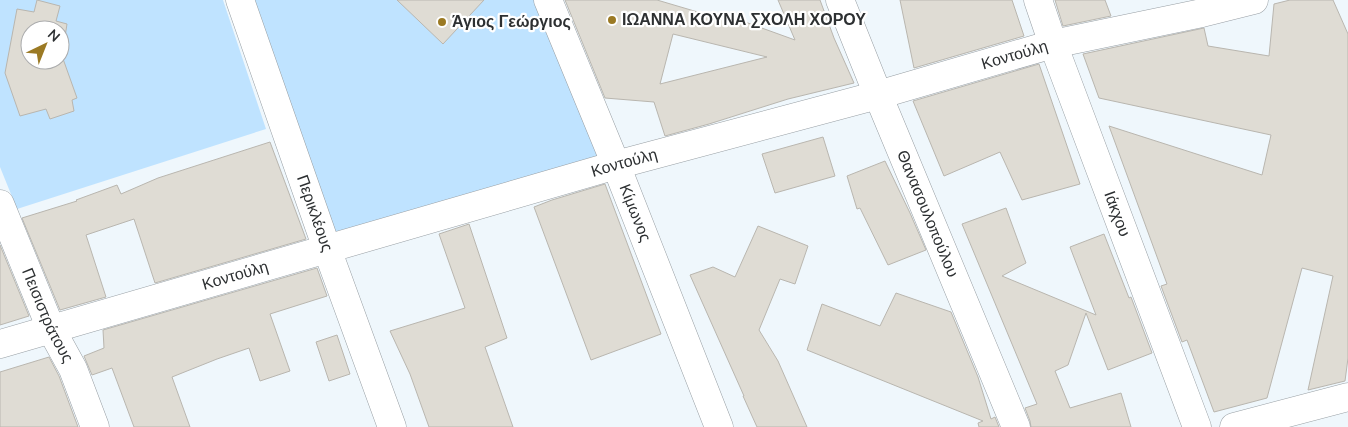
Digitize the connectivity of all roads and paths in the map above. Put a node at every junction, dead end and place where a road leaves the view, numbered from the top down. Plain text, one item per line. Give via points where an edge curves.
1 (240, 0) edge
2 (548, 0) edge
3 (840, 0) edge
4 (1038, 0) edge
5 (1254, 0) edge
6 (1054, 44) junction
7 (878, 95) junction
8 (616, 165) junction
9 (0, 204) edge
10 (327, 249) junction
11 (51, 329) junction
12 (0, 344) edge
13 (1348, 396) edge
14 (95, 427) edge
15 (392, 427) edge
16 (719, 427) edge
17 (1016, 427) edge
18 (1197, 427) edge
19 (1234, 427) edge

1 - 10 street, Περικλέους
2 - 8 street, Κίμωνος
3 - 7 street, Θανασουλοπούλου
4 - 6 street, Ιάκχου
5 - 6 street, Κοντούλη
6 - 7 street, Κοντούλη
6 - 18 street, Ιάκχου
7 - 8 street, Κοντούλη
7 - 17 street, Θανασουλοπούλου
8 - 10 street, Κοντούλη
8 - 16 street, Κίμωνος
9 - 11 street, Πεισιστράτους
10 - 11 street, Κοντούλη
10 - 15 street, Περικλέους
11 - 12 street, Κοντούλη
11 - 14 street, Πεισιστράτους via 73,369
13 - 19 street

